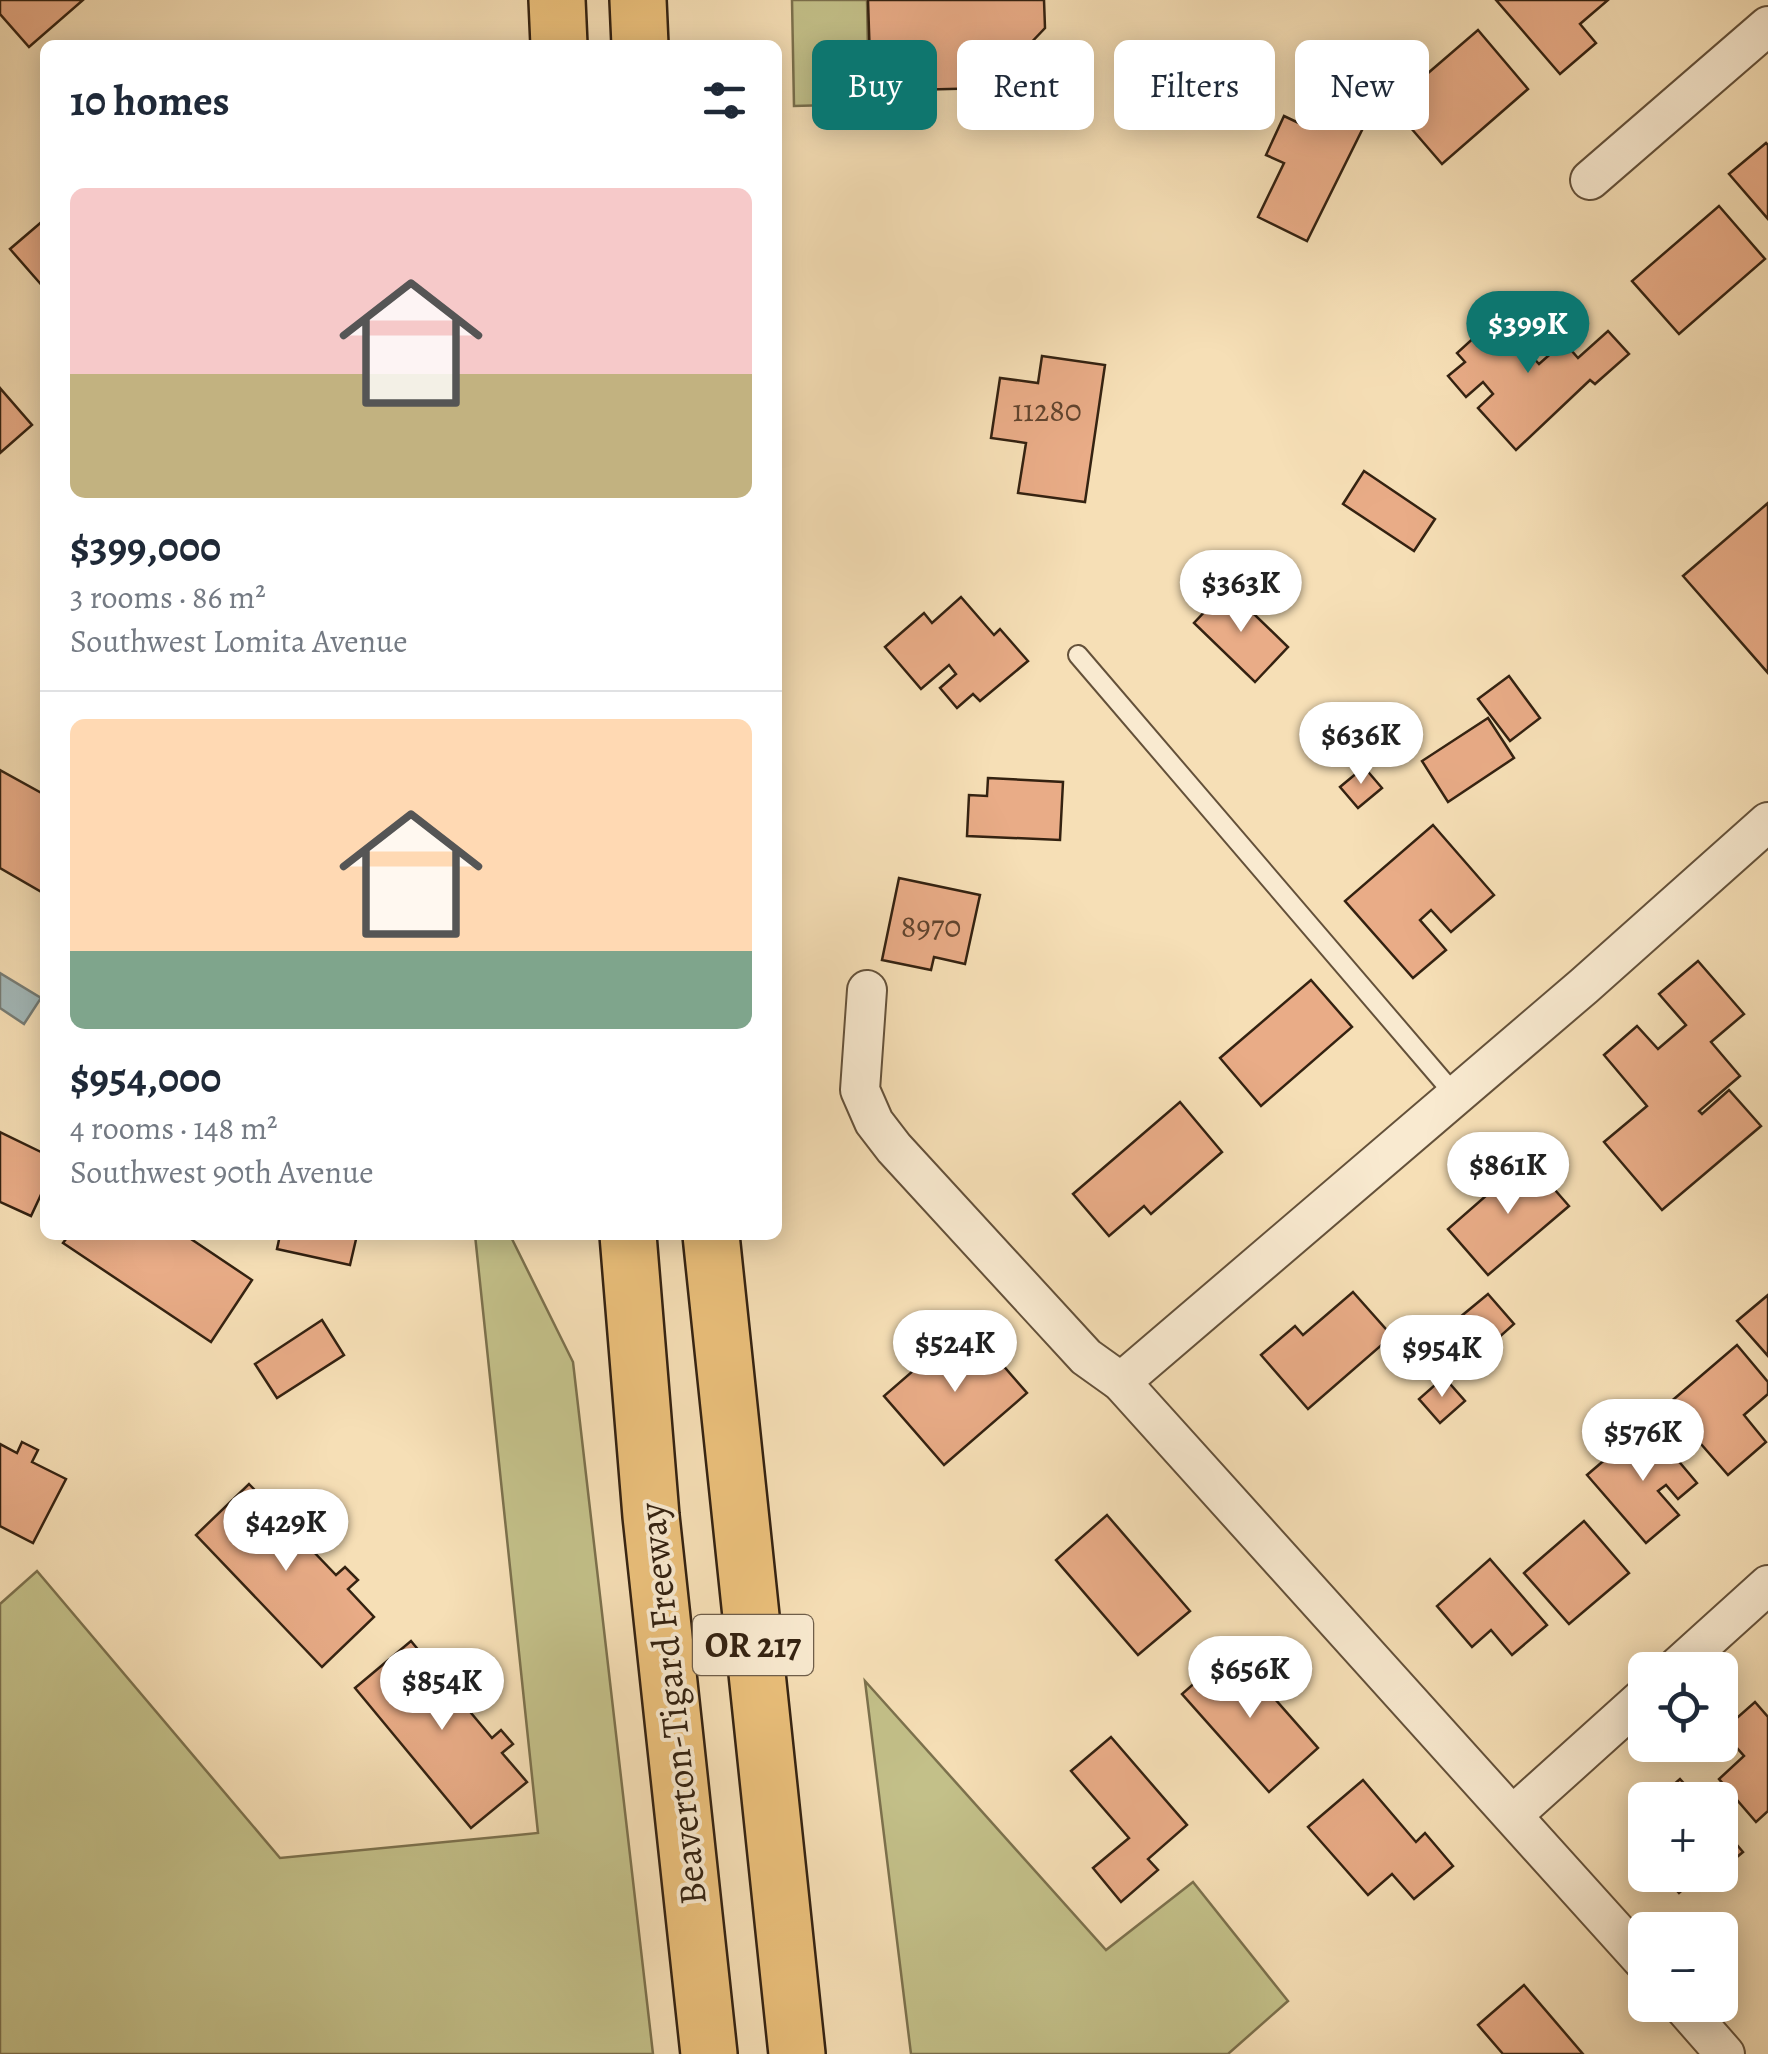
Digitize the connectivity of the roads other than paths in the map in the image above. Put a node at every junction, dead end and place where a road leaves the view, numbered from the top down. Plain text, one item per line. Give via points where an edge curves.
1 (557, 0) edge
2 (638, 0) edge
3 (1768, 26) edge
4 (559, 40) edge
5 (640, 40) edge
6 (1590, 180) dead end
7 (1078, 655) dead end
8 (1768, 822) edge
9 (867, 990) dead end
10 (1455, 1095) junction
11 (628, 1240) edge
12 (712, 1240) edge
13 (1120, 1382) junction
14 (1768, 1585) edge
15 (1694, 1652) edge
16 (1628, 1711) edge
17 (1514, 1814) junction
18 (1628, 1944) edge
19 (1697, 2022) edge
20 (709, 2054) edge
21 (796, 2054) edge
22 (1725, 2054) edge

1 - 4 highway
2 - 5 highway
3 - 6 street
7 - 10 lane
8 - 10 street
9 - 13 street via 860,1090 874,1122 1086,1356
10 - 13 street
11 - 20 highway, Beaverton-Tigard Freeway / OR 217
12 - 21 highway, OR 217
13 - 17 street
14 - 15 street
16 - 17 street
17 - 18 street
19 - 22 street

